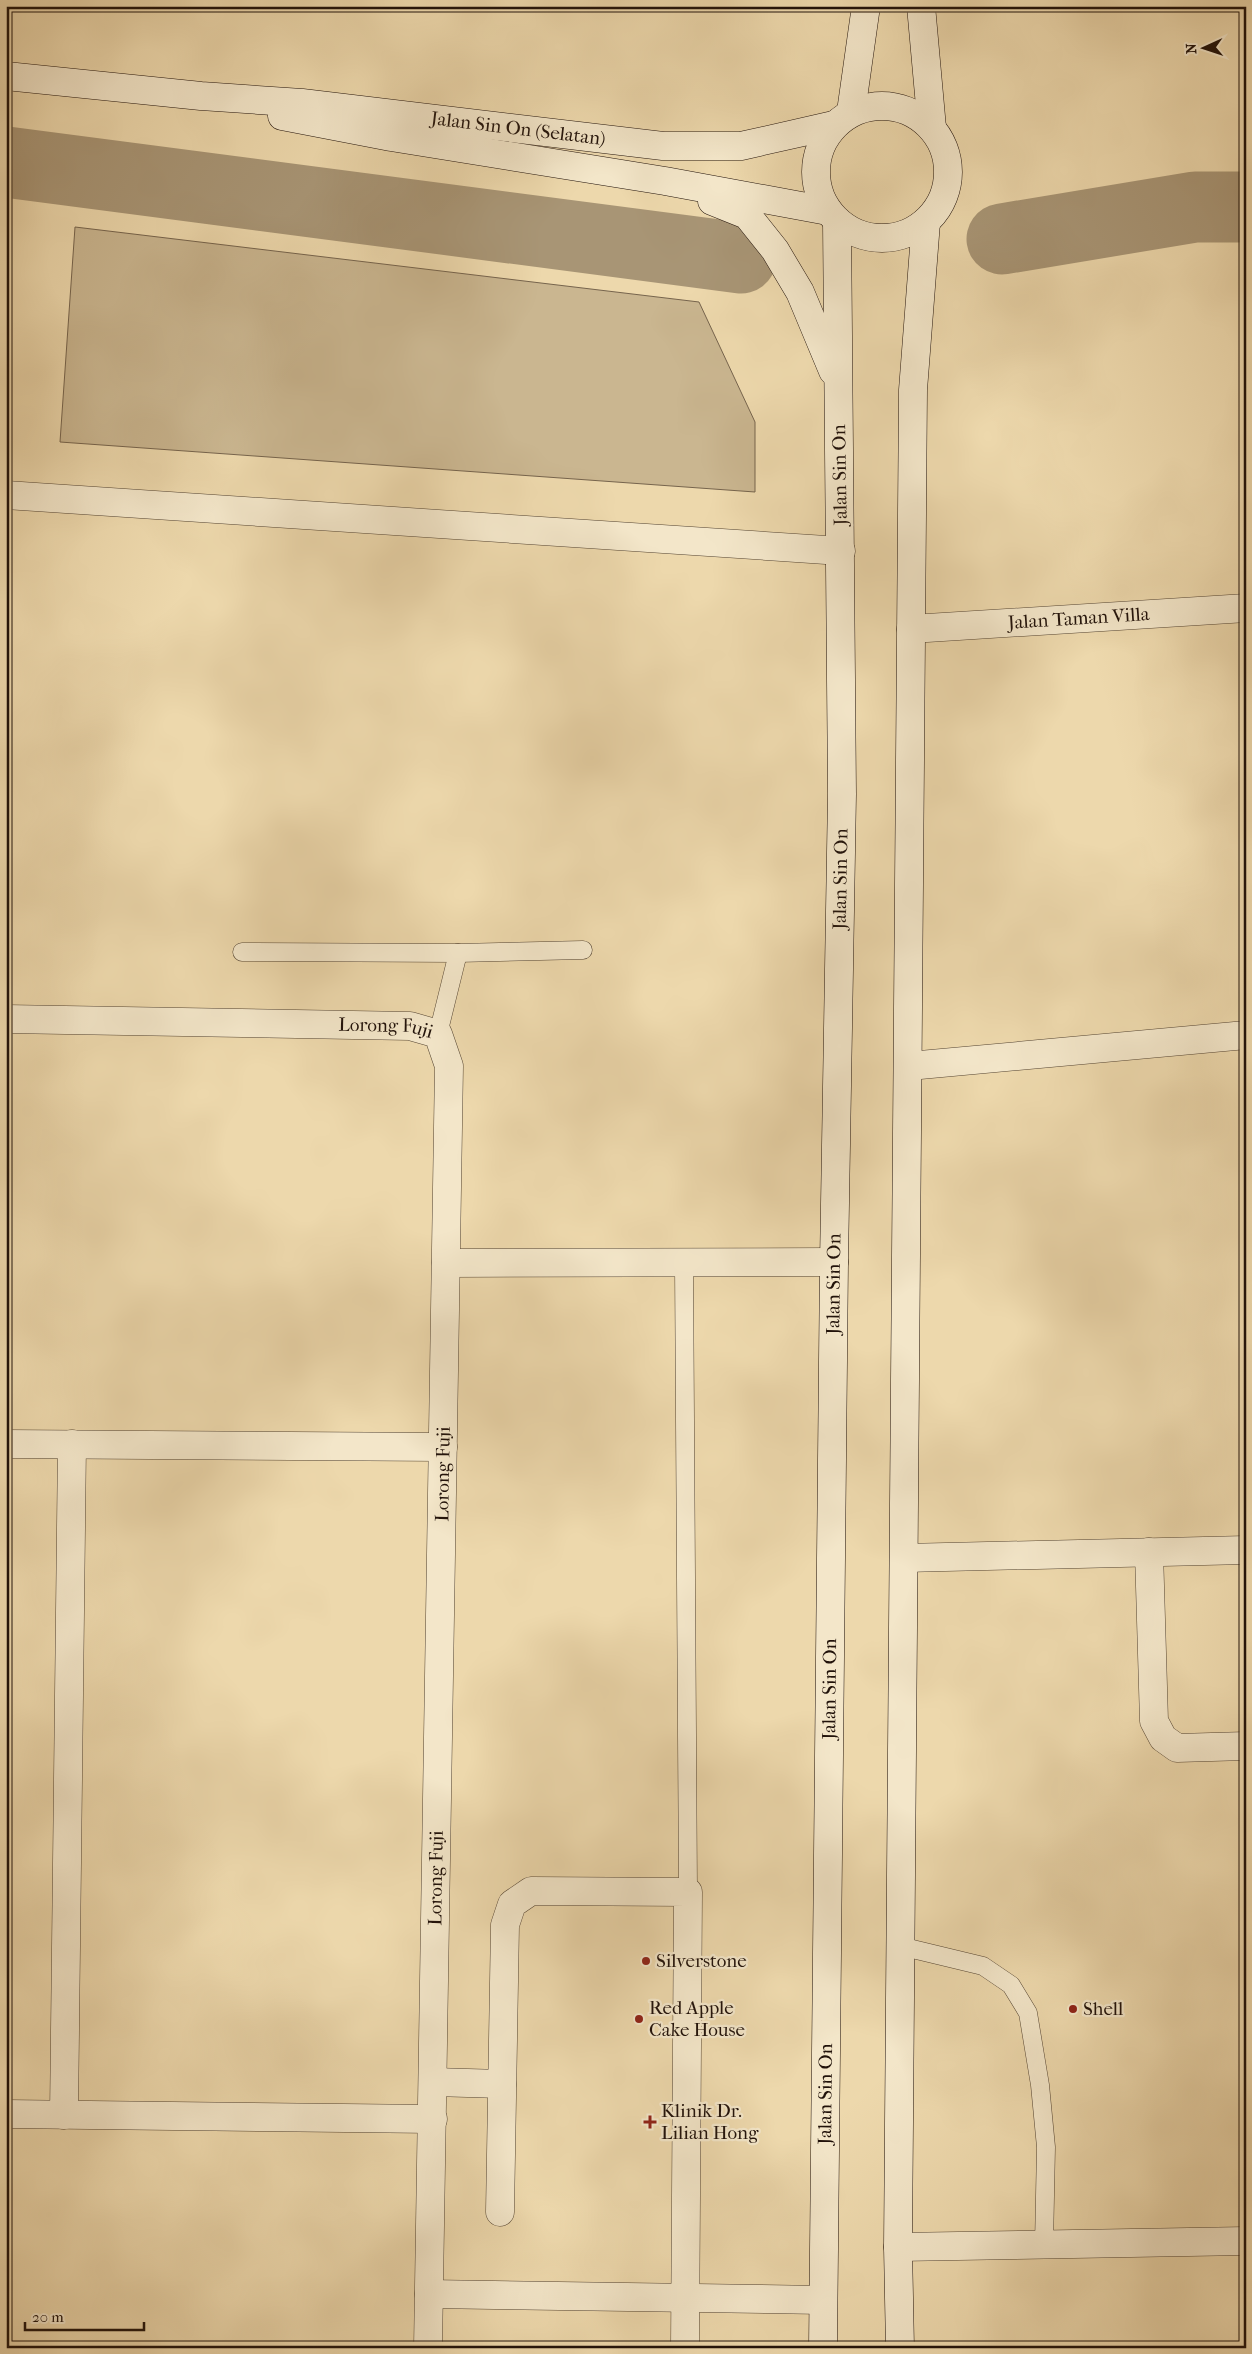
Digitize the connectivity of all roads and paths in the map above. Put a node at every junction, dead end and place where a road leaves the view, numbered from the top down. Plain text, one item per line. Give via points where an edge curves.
1 (866, 6) edge
2 (920, 6) edge
3 (6, 76) edge
4 (201, 96) junction
5 (843, 118) junction
6 (932, 128) junction
7 (665, 181) junction
8 (833, 216) junction
9 (926, 222) junction
10 (839, 384) junction
11 (6, 495) edge
12 (841, 551) junction
13 (1246, 608) edge
14 (912, 629) junction
15 (583, 950) dead end
16 (242, 952) dead end
17 (458, 953) junction
18 (6, 1019) edge
19 (438, 1034) junction
20 (1246, 1035) edge
21 (909, 1066) junction
22 (834, 1262) junction
23 (446, 1263) junction
24 (684, 1263) junction
25 (6, 1444) edge
26 (72, 1444) junction
27 (444, 1447) junction
28 (1246, 1550) edge
29 (1149, 1552) junction
30 (904, 1558) junction
31 (1246, 1746) edge
32 (688, 1892) junction
33 (900, 1946) junction
34 (433, 2082) junction
35 (502, 2084) junction
36 (6, 2114) edge
37 (64, 2115) junction
38 (433, 2119) junction
39 (500, 2212) dead end
40 (1246, 2241) edge
41 (1044, 2244) junction
42 (898, 2247) junction
43 (429, 2294) junction
44 (686, 2298) junction
45 (823, 2300) junction
46 (428, 2348) edge
47 (685, 2348) edge
48 (823, 2348) edge
49 (900, 2348) edge

1 - 5 street
2 - 6 street
3 - 4 street, Jalan Sin On (Selatan)
4 - 5 street, Jalan Sin On (Selatan) via 302,102 663,146 741,146
4 - 7 street, Jalan Sin On (Selatan) via 391,138
5 - 6 street via 873,106 895,106 915,114
5 - 8 street via 823,140 815,176 820,195
6 - 9 street via 943,146 948,166 944,193
7 - 8 street, Jalan Sin On (Selatan)
7 - 10 street via 747,215 775,250 800,292
8 - 9 street via 853,232 872,238 910,233
8 - 10 street, Jalan Sin On
9 - 14 street via 914,390
10 - 12 street, Jalan Sin On
11 - 12 street
12 - 22 street, Jalan Sin On via 842,794
13 - 14 street, Jalan Taman Villa
14 - 21 street
15 - 17 lane
16 - 17 lane
17 - 19 lane
18 - 19 street, Lorong Fuji via 410,1026
19 - 23 street, Lorong Fuji via 449,1066
20 - 21 street
21 - 30 street
22 - 24 street
22 - 45 street, Jalan Sin On
23 - 24 street
23 - 27 street, Lorong Fuji
24 - 32 lane
25 - 26 street
26 - 27 street
26 - 37 street
27 - 34 street, Lorong Fuji
28 - 29 street
29 - 30 street
29 - 31 street via 1154,1721 1163,1738 1178,1748
30 - 33 street
32 - 35 street via 531,1891 512,1904 505,1925
32 - 44 street
33 - 41 lane via 984,1966 1012,1984 1028,2013 1046,2147
33 - 42 street
34 - 35 street
34 - 38 street, Lorong Fuji
35 - 39 street
36 - 37 street
37 - 38 street
38 - 43 street, Lorong Fuji
40 - 41 street
41 - 42 street
42 - 49 street
43 - 44 street
43 - 46 street, Lorong Fuji
44 - 45 street
44 - 47 street
45 - 48 street, Jalan Sin On

